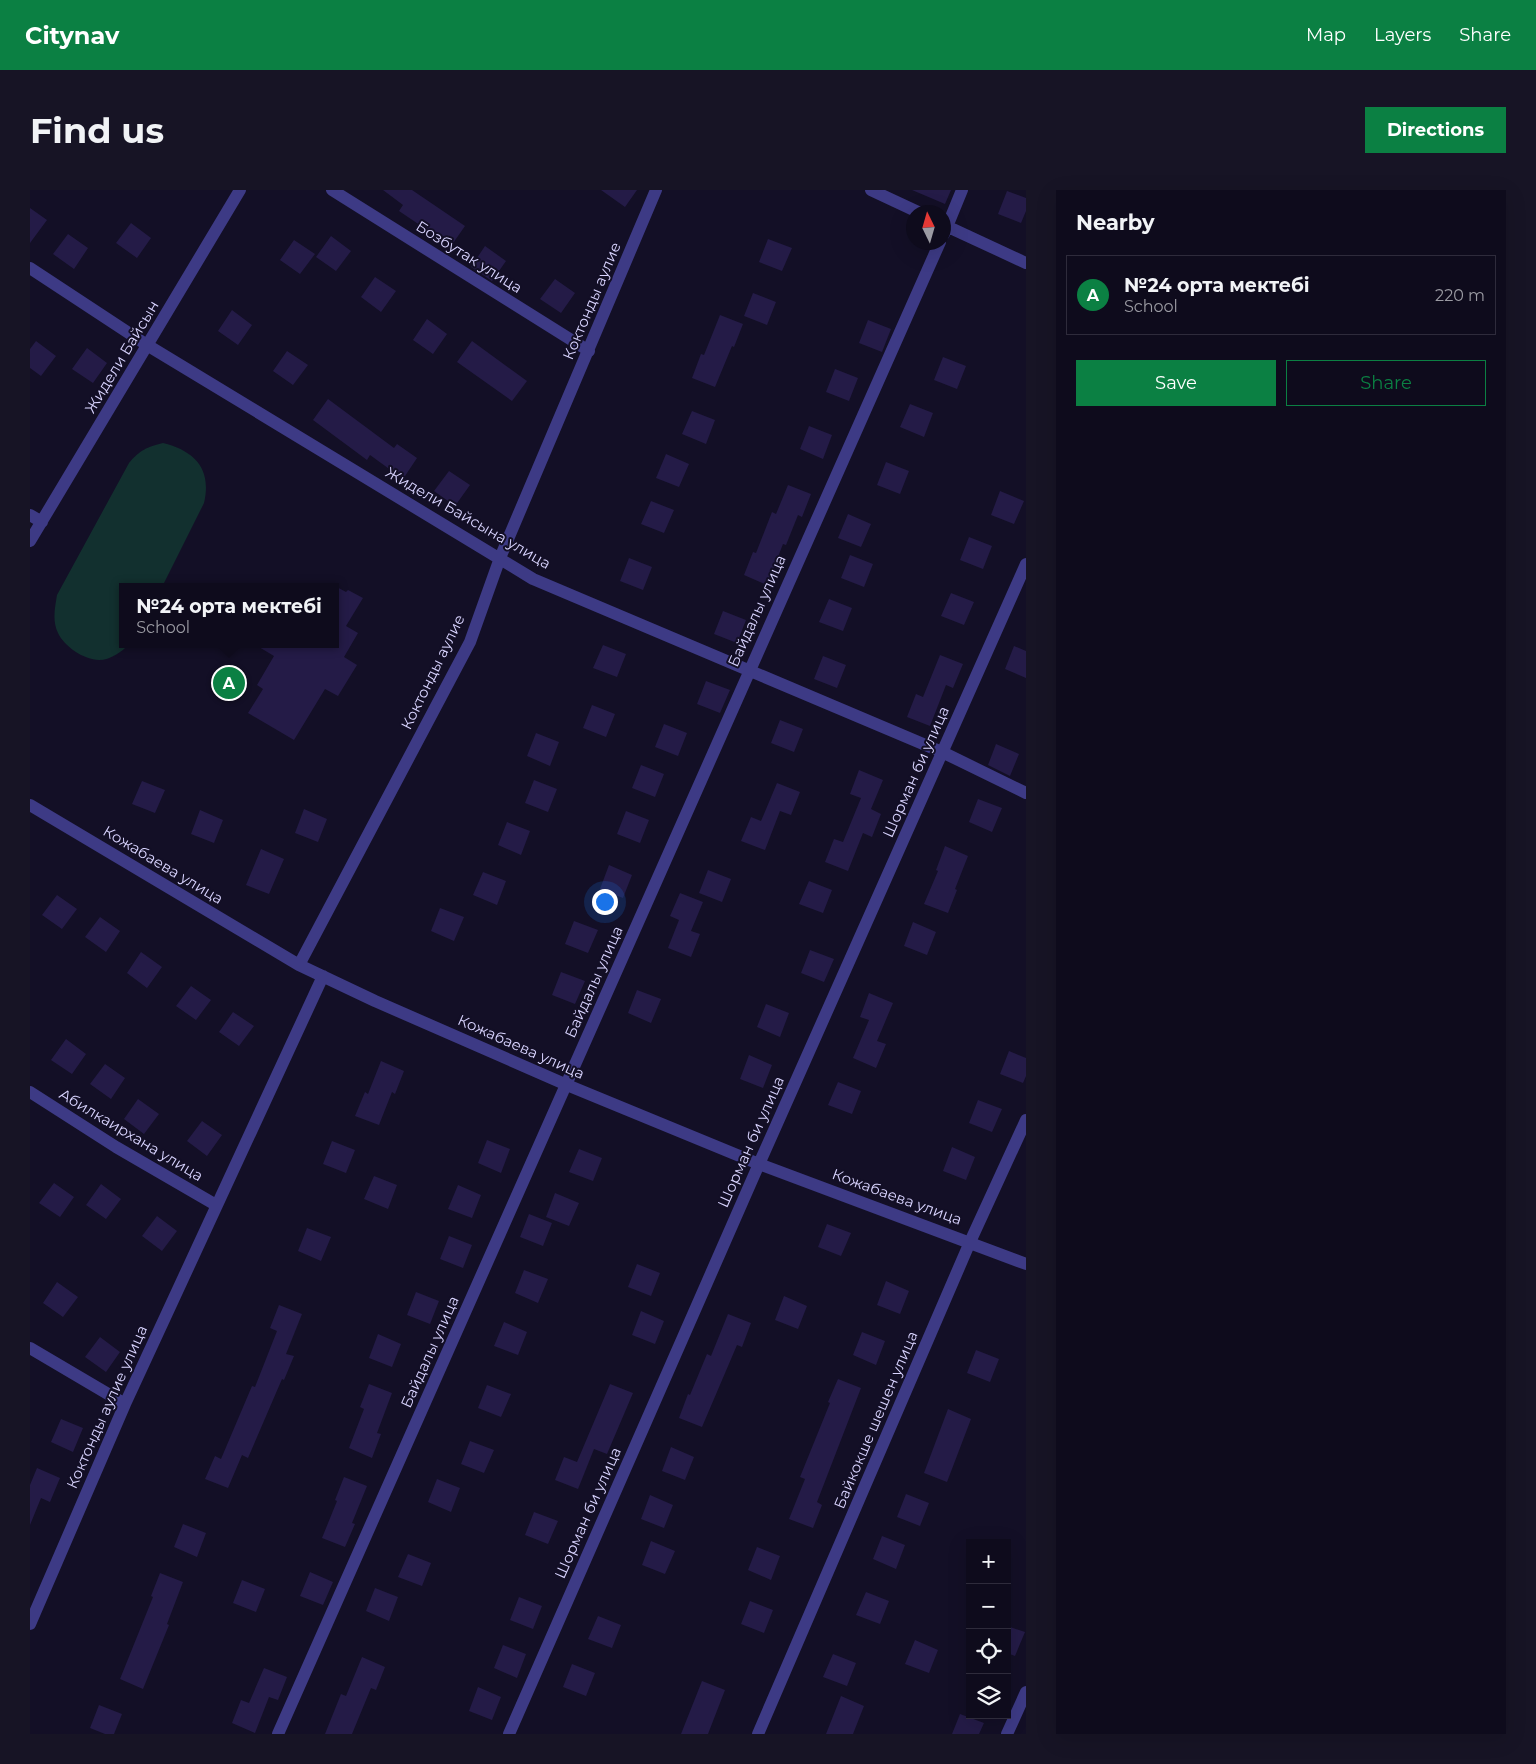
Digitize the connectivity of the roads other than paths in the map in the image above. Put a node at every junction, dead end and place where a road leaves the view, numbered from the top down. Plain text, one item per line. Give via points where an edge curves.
1 (240, 190) edge
2 (332, 190) edge
3 (656, 190) edge
4 (871, 190) edge
5 (962, 190) edge
6 (906, 206) edge
7 (951, 215) edge
8 (951, 231) edge
9 (936, 250) edge
10 (1026, 263) edge
11 (30, 268) edge
12 (147, 345) junction
13 (589, 351) junction
14 (30, 515) edge
15 (42, 522) junction
16 (30, 540) edge
17 (500, 558) junction
18 (1026, 564) edge
19 (748, 669) junction
20 (942, 752) junction
21 (1026, 793) edge
22 (30, 806) edge
23 (299, 965) junction
24 (323, 976) junction
25 (567, 1085) junction
26 (30, 1092) edge
27 (1026, 1120) edge
28 (759, 1164) junction
29 (216, 1204) junction
30 (970, 1242) junction
31 (1026, 1264) edge
32 (30, 1348) edge
33 (125, 1404) junction
34 (30, 1624) edge
35 (1026, 1692) edge
36 (278, 1734) edge
37 (509, 1734) edge
38 (758, 1734) edge
39 (1007, 1734) edge

1 - 12 street, Жидели Байсын
2 - 13 street, Бозбутак улица
3 - 13 street, Коктонды аулие
4 - 6 street
5 - 7 street
8 - 10 street
9 - 19 street, Байдалы улица
11 - 12 street, Жидели Байсына улица
12 - 15 street, Жидели Байсын
12 - 17 street, Жидели Байсына улица
13 - 17 street, Коктонды аулие
14 - 15 street
15 - 16 street, Жидели Байсын
17 - 19 street, Жидели Байсына улица via 533,579
17 - 23 street, Коктонды аулие via 470,642
18 - 20 street, Шорман би улица
19 - 20 street, Жидели Байсына улица
19 - 25 street, Байдалы улица
20 - 21 street, Жидели Байсына улица
20 - 28 street, Шорман би улица
22 - 23 street, Кожабаева улица
23 - 24 street, Кожабаева улица
24 - 25 street, Кожабаева улица
24 - 29 street, Коктонды аулие улица
25 - 28 street, Кожабаева улица
25 - 36 street, Байдалы улица
26 - 29 street, Абилкаирхана улица via 116,1147
27 - 30 street, Байкокше шешен улица
28 - 30 street, Кожабаева улица
28 - 37 street, Шорман би улица
29 - 33 street, Коктонды аулие улица
30 - 31 street, Кожабаева улица
30 - 38 street, Байкокше шешен улица
32 - 33 street
33 - 34 street, Коктонды аулие улица
35 - 39 street

